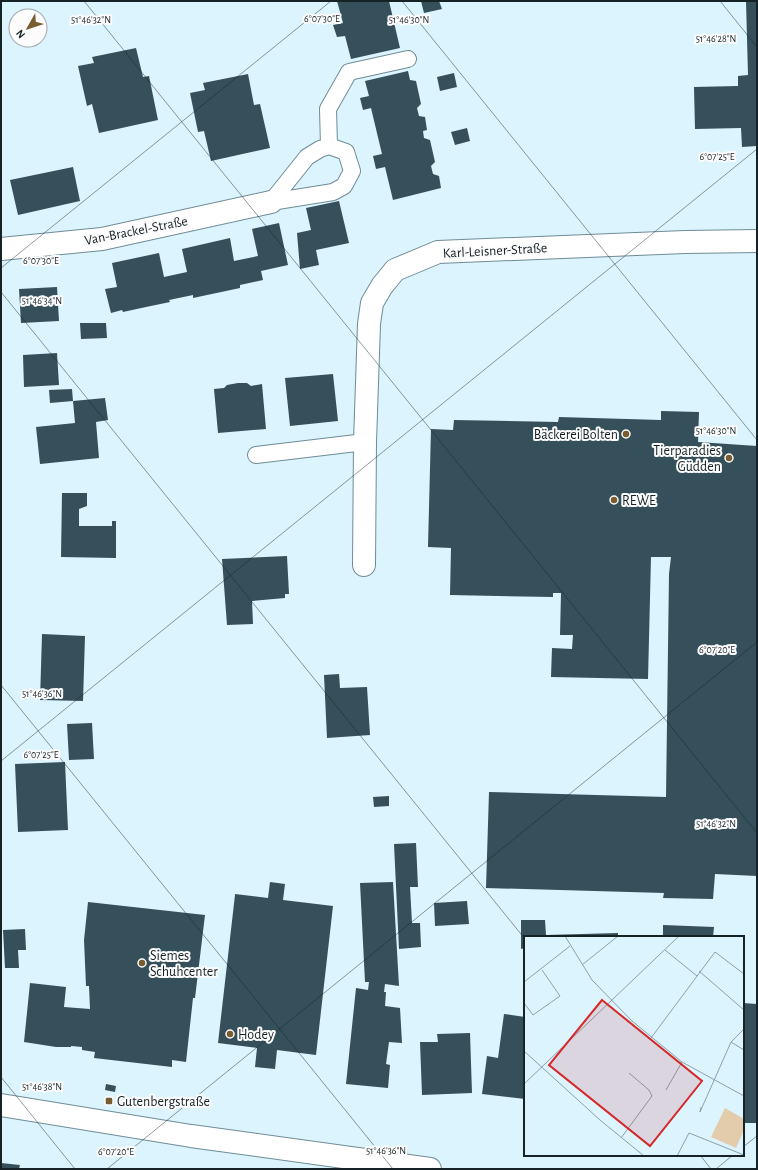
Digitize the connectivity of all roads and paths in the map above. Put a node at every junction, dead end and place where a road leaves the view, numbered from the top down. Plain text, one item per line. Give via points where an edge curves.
1 (408, 59) dead end
2 (329, 146) junction
3 (270, 202) junction
4 (757, 241) edge
5 (1, 249) edge
6 (365, 442) junction
7 (256, 455) dead end
8 (364, 565) dead end
9 (1, 1105) edge
10 (430, 1169) edge

1 - 2 lane via 349,72 328,109
2 - 3 lane via 307,158
2 - 3 lane, Van-Brackel-Straße via 346,152 352,171 344,186 333,192
3 - 5 street, Van-Brackel-Straße via 102,239
4 - 6 street, Karl-Leisner-Straße via 438,252 395,270 372,303
6 - 7 lane
6 - 8 street, Karl-Leisner-Straße
9 - 10 street via 191,1136

